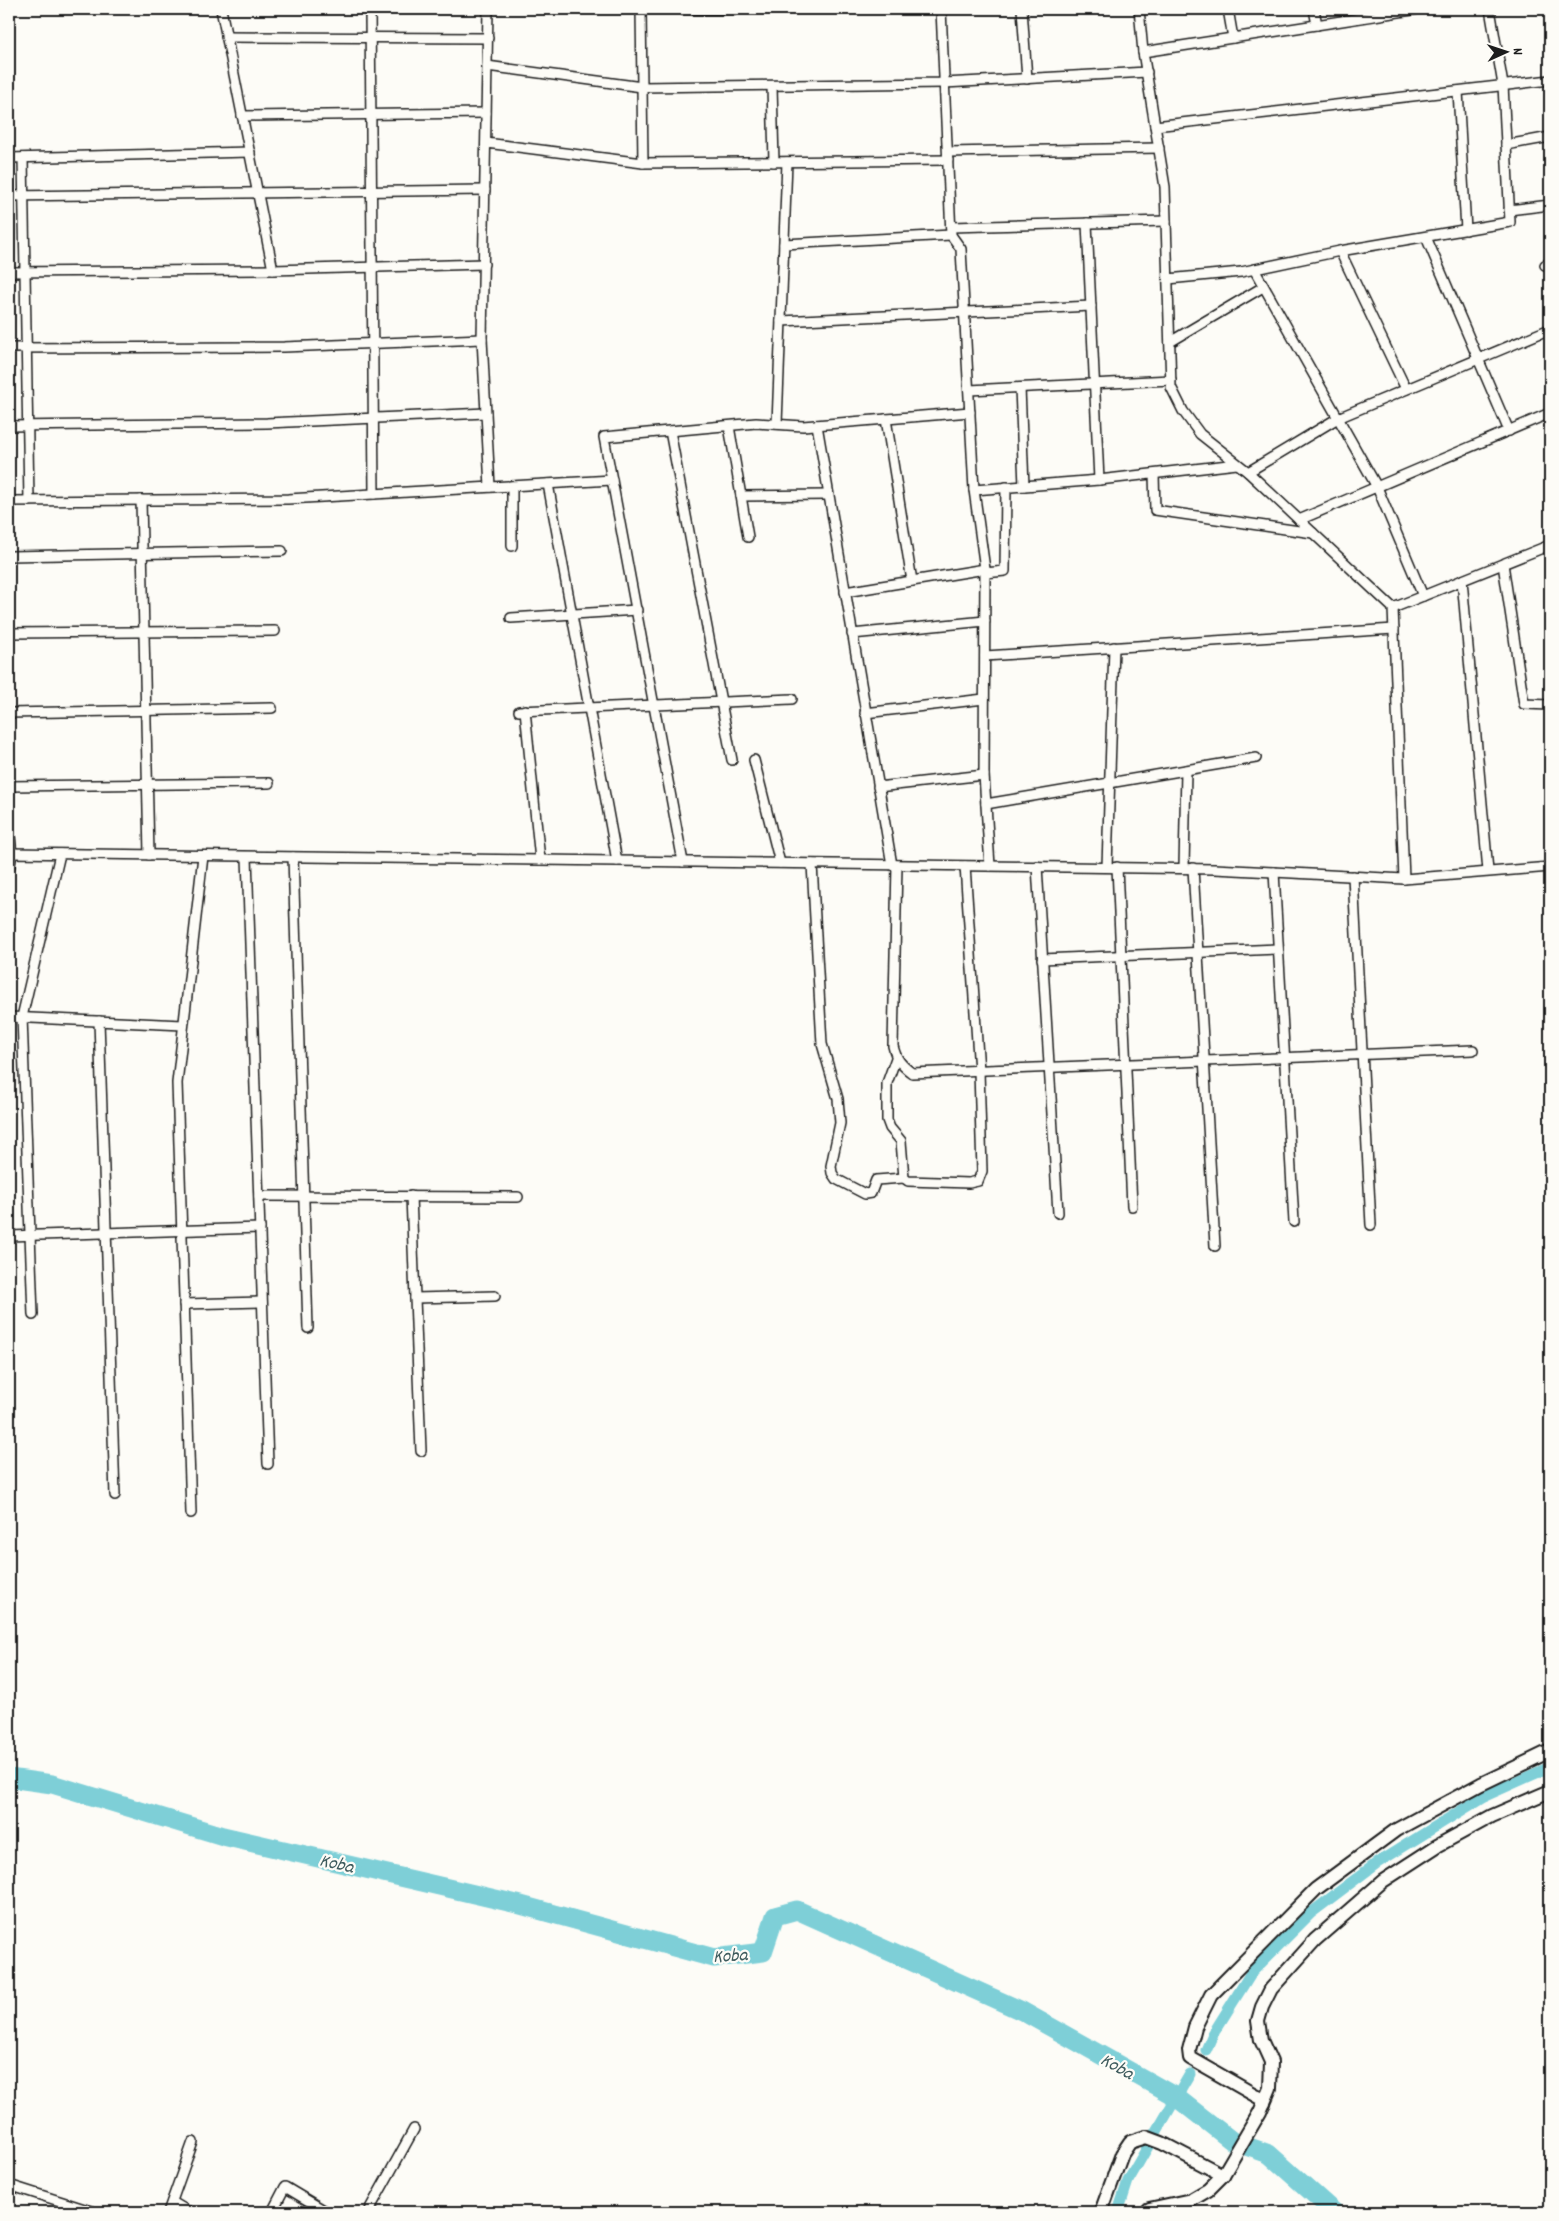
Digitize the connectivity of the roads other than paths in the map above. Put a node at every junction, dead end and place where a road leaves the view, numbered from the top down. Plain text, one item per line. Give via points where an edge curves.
1 (221, 9) edge
2 (370, 9) edge
3 (488, 9) edge
4 (626, 9) edge
5 (788, 9) edge
6 (941, 9) edge
7 (1022, 9) edge
8 (1139, 9) edge
9 (1228, 9) edge
10 (1314, 9) edge
11 (1418, 9) edge
12 (1490, 9) edge
13 (641, 10) junction
14 (1317, 25) junction
15 (226, 37) junction
16 (371, 38) junction
17 (488, 38) junction
18 (1233, 38) junction
19 (1144, 52) junction
20 (487, 66) junction
21 (1146, 72) junction
22 (1028, 79) junction
23 (1550, 80) edge
24 (944, 83) junction
25 (1503, 85) junction
26 (772, 86) junction
27 (642, 87) junction
28 (1458, 91) junction
29 (486, 113) junction
30 (371, 114) junction
31 (242, 116) junction
32 (1155, 126) junction
33 (1550, 137) edge
34 (486, 144) junction
35 (1506, 145) junction
36 (1159, 148) junction
37 (250, 152) junction
38 (948, 156) junction
39 (9, 158) edge
40 (23, 158) junction
41 (774, 162) junction
42 (788, 162) junction
43 (643, 163) junction
44 (485, 190) junction
45 (257, 191) junction
46 (372, 191) junction
47 (23, 195) junction
48 (9, 196) edge
49 (1550, 205) edge
50 (1509, 210) junction
51 (1166, 221) junction
52 (1087, 223) junction
53 (1466, 230) junction
54 (951, 231) junction
55 (1426, 237) junction
56 (784, 244) junction
57 (1340, 252) junction
58 (484, 264) junction
59 (372, 267) junction
60 (1254, 269) junction
61 (273, 270) junction
62 (9, 272) edge
63 (25, 272) junction
64 (1168, 279) junction
65 (1264, 287) junction
66 (1091, 306) junction
67 (965, 313) junction
68 (781, 321) junction
69 (1550, 329) edge
70 (482, 339) junction
71 (1170, 342) junction
72 (373, 343) junction
73 (9, 348) edge
74 (26, 348) junction
75 (1478, 359) junction
76 (1171, 380) junction
77 (1095, 384) junction
78 (1020, 388) junction
79 (1406, 389) junction
80 (968, 390) junction
81 (970, 412) junction
82 (486, 413) junction
83 (1550, 413) edge
84 (373, 418) junction
85 (1338, 418) junction
86 (886, 419) junction
87 (777, 424) junction
88 (817, 424) junction
89 (27, 425) junction
90 (9, 426) edge
91 (729, 426) junction
92 (670, 431) junction
93 (1509, 431) junction
94 (1237, 464) junction
95 (1248, 472) junction
96 (1154, 474) junction
97 (612, 480) junction
98 (1100, 480) junction
99 (548, 484) junction
100 (512, 486) junction
101 (1024, 486) junction
102 (490, 487) junction
103 (1006, 487) junction
104 (1377, 487) junction
105 (974, 490) junction
106 (374, 494) junction
107 (828, 495) junction
108 (741, 496) junction
109 (141, 500) junction
110 (9, 501) edge
111 (29, 501) junction
112 (1299, 520) junction
113 (1313, 533) junction
114 (748, 537) dead end
115 (1550, 545) edge
116 (512, 546) dead end
117 (282, 551) dead end
118 (142, 554) junction
119 (9, 556) edge
120 (1503, 564) junction
121 (985, 571) junction
122 (1462, 580) junction
123 (912, 581) junction
124 (845, 592) junction
125 (1423, 596) junction
126 (1393, 608) junction
127 (637, 610) junction
128 (572, 614) junction
129 (511, 618) dead end
130 (985, 621) junction
131 (1394, 629) junction
132 (275, 631) dead end
133 (144, 632) junction
134 (9, 633) edge
135 (852, 634) junction
136 (1114, 647) junction
137 (985, 656) junction
138 (792, 699) dead end
139 (984, 699) junction
140 (721, 702) junction
141 (655, 705) junction
142 (1550, 705) edge
143 (272, 708) dead end
144 (590, 708) junction
145 (146, 710) junction
146 (9, 713) edge
147 (866, 713) junction
148 (1256, 758) dead end
149 (732, 760) dead end
150 (754, 760) dead end
151 (1186, 770) junction
152 (984, 776) junction
153 (1110, 782) junction
154 (269, 783) dead end
155 (147, 784) junction
156 (9, 786) edge
157 (878, 786) junction
158 (986, 804) junction
159 (9, 828) edge
160 (11, 854) edge
161 (60, 854) junction
162 (149, 855) junction
163 (203, 856) junction
164 (247, 856) junction
165 (293, 857) junction
166 (540, 860) junction
167 (617, 861) junction
168 (683, 862) junction
169 (780, 863) junction
170 (812, 864) junction
171 (895, 864) junction
172 (965, 866) junction
173 (990, 866) junction
174 (1037, 866) junction
175 (1107, 867) junction
176 (1117, 867) junction
177 (1550, 867) edge
178 (1189, 868) junction
179 (9, 869) edge
180 (1488, 871) junction
181 (1274, 872) junction
182 (1352, 876) junction
183 (1404, 879) junction
184 (1278, 949) junction
185 (1198, 952) junction
186 (1121, 956) junction
187 (1042, 959) junction
188 (9, 1017) edge
189 (22, 1017) junction
190 (98, 1021) junction
191 (184, 1025) junction
192 (1473, 1050) dead end
193 (1362, 1054) junction
194 (896, 1058) junction
195 (1284, 1058) junction
196 (1204, 1061) junction
197 (1126, 1065) junction
198 (1049, 1068) junction
199 (979, 1071) junction
200 (904, 1178) junction
201 (259, 1196) junction
202 (304, 1196) junction
203 (411, 1196) junction
204 (518, 1197) dead end
205 (1132, 1206) dead end
206 (1058, 1213) dead end
207 (1294, 1222) dead end
208 (1371, 1225) dead end
209 (260, 1228) junction
210 (182, 1230) junction
211 (106, 1233) junction
212 (9, 1236) edge
213 (30, 1236) junction
214 (1215, 1246) dead end
215 (495, 1296) dead end
216 (415, 1298) junction
217 (262, 1302) junction
218 (184, 1304) junction
219 (33, 1315) dead end
220 (308, 1328) dead end
221 (421, 1451) dead end
222 (268, 1464) dead end
223 (115, 1495) dead end
224 (191, 1513) dead end
225 (1550, 1751) edge
226 (1550, 1790) edge
227 (1262, 2108) junction
228 (414, 2129) dead end
229 (193, 2142) dead end
230 (1223, 2175) junction
231 (9, 2186) edge
232 (172, 2202) junction
233 (94, 2212) edge
234 (168, 2212) edge
235 (189, 2212) edge
236 (272, 2212) edge
237 (327, 2212) edge
238 (368, 2212) edge
239 (1101, 2212) edge
240 (1147, 2212) edge

1 - 15 street
2 - 16 street
3 - 17 street
4 - 13 street
5 - 13 street
6 - 24 street
7 - 22 street
8 - 19 street
9 - 18 street
10 - 14 street
11 - 14 street
12 - 25 street
13 - 27 street
14 - 18 street
15 - 16 street
15 - 31 street
16 - 17 street
16 - 30 street
17 - 20 street
18 - 19 street
19 - 21 street
20 - 27 street
20 - 29 street
21 - 22 street
21 - 32 street
22 - 24 street
23 - 25 street
24 - 26 street
24 - 38 street
25 - 28 street
25 - 35 street
26 - 27 street
26 - 41 street
27 - 43 street
28 - 32 street
28 - 53 street
29 - 30 street
29 - 34 street
30 - 31 street
30 - 46 street
31 - 37 street
32 - 36 street
33 - 35 street
34 - 43 street
34 - 44 street
35 - 50 street
36 - 38 street
36 - 51 street
37 - 40 street
37 - 45 street
38 - 42 street
38 - 54 street
39 - 40 street
40 - 47 street
41 - 42 street
41 - 43 street
42 - 56 street
44 - 46 street
44 - 58 street
45 - 46 street
45 - 47 street
45 - 61 street
46 - 59 street
47 - 48 street
47 - 63 street
49 - 50 street
50 - 53 street via 1510,222
51 - 52 street
51 - 64 street
52 - 54 street
52 - 66 street
53 - 55 street
54 - 56 street
54 - 67 street via 962,248
55 - 57 street
55 - 75 street
56 - 68 street
57 - 60 street
57 - 79 street
58 - 59 street
58 - 70 street
59 - 61 street
59 - 72 street
60 - 64 street
60 - 65 street
61 - 63 street
62 - 63 street
63 - 74 street
64 - 71 street
65 - 71 street
65 - 85 street
66 - 67 street
66 - 77 street
67 - 68 street
67 - 80 street
68 - 87 street
69 - 75 street
70 - 72 street
70 - 82 street
71 - 76 street
72 - 74 street via 284,347
72 - 84 street
73 - 74 street
74 - 89 street
75 - 79 street
75 - 93 street
76 - 77 street
76 - 94 street via 1183,412 1200,434
77 - 78 street
77 - 98 street
78 - 80 street
78 - 101 street
79 - 85 street
80 - 81 street
81 - 86 street
81 - 105 street
82 - 84 street
82 - 102 street
83 - 93 street
84 - 89 street via 267,423
84 - 106 street
85 - 95 street
85 - 104 street
86 - 88 street
86 - 123 street
87 - 88 street
87 - 91 street
88 - 107 street
89 - 90 street
89 - 111 street
91 - 92 street
91 - 108 street
92 - 97 street via 604,437
92 - 140 street
93 - 104 street
94 - 95 street
94 - 96 street
95 - 112 street
96 - 98 street
96 - 113 street via 1155,510
97 - 99 street
97 - 127 street
98 - 101 street
99 - 100 street
99 - 128 street
100 - 102 street
100 - 116 street
101 - 103 street
102 - 106 street
103 - 105 street
103 - 121 street via 1005,571
104 - 112 street
104 - 125 street
105 - 121 street
106 - 109 street via 288,499
107 - 108 street
107 - 124 street
108 - 114 street
109 - 111 street
109 - 118 street
110 - 111 street
112 - 113 street
113 - 126 street
115 - 120 street
117 - 118 street
118 - 119 street
118 - 133 street
120 - 122 street
120 - 142 street via 1524,704
121 - 123 street
121 - 130 street
122 - 125 street
122 - 180 street
123 - 124 street
124 - 135 street
125 - 126 street
126 - 131 street
127 - 128 street
127 - 141 street
128 - 129 street
128 - 144 street
130 - 135 street
130 - 137 street
131 - 136 street
131 - 183 street
132 - 133 street
133 - 134 street
133 - 145 street
135 - 147 street
136 - 137 street
136 - 153 street
137 - 139 street
138 - 140 street
139 - 147 street
139 - 152 street
140 - 141 street
140 - 149 street
141 - 144 street
141 - 168 street
143 - 145 street
144 - 166 street via 522,710
144 - 167 street
145 - 146 street
145 - 155 street
147 - 157 street
148 - 151 street
150 - 169 street
151 - 153 street
151 - 178 street
152 - 157 street
152 - 158 street
153 - 158 street
153 - 175 street
154 - 155 street
155 - 156 street
155 - 162 street
157 - 171 street
158 - 173 street
159 - 160 street
160 - 161 street
160 - 179 street
161 - 162 street
161 - 189 street
162 - 163 street
163 - 164 street
163 - 191 street
164 - 165 street
164 - 201 street
165 - 166 street
165 - 202 street
166 - 167 street
167 - 168 street
168 - 169 street
169 - 170 street
170 - 171 street
170 - 200 street via 822,1044 838,1099 840,1124 832,1173 836,1179 865,1194 871,1193 876,1180
171 - 172 street
171 - 194 street via 893,1046
172 - 173 street
172 - 199 street
173 - 174 street
174 - 175 street
174 - 187 street
175 - 176 street
176 - 178 street
176 - 186 street
177 - 180 street
178 - 181 street
178 - 185 street
180 - 183 street
181 - 182 street
181 - 184 street
182 - 183 street
182 - 193 street
184 - 185 street
184 - 195 street
185 - 186 street
185 - 196 street
186 - 187 street
186 - 197 street
187 - 198 street
188 - 189 street
189 - 190 street
189 - 213 street
190 - 191 street
190 - 211 street
191 - 210 street via 177,1083
192 - 193 street
193 - 195 street
193 - 208 street
194 - 199 street via 912,1073
194 - 200 street via 887,1083 887,1120 901,1141
195 - 196 street
195 - 207 street
196 - 197 street
196 - 214 street
197 - 198 street
197 - 205 street
198 - 199 street
198 - 206 street
199 - 200 street via 982,1176 978,1181 969,1183 908,1181
201 - 202 street
201 - 209 street
202 - 203 street
202 - 220 street
203 - 204 street
203 - 216 street
209 - 210 street
209 - 217 street
210 - 211 street
210 - 218 street
211 - 213 street
211 - 223 street
212 - 213 street
213 - 219 street
215 - 216 street
216 - 221 street
217 - 218 street
217 - 222 street
218 - 224 street
225 - 227 street via 1396,1830 1316,1889 1211,1995 1195,2026 1190,2058 1260,2098
226 - 227 street via 1437,1846 1383,1881 1315,1940 1271,1989 1262,2007 1258,2021 1261,2040 1271,2062 1270,2088
227 - 230 street
228 - 238 street
229 - 232 street
230 - 239 street via 1162,2142 1146,2137 1130,2142 1122,2154
230 - 240 street via 1192,2200
231 - 233 street
232 - 234 street
232 - 235 street
236 - 237 street via 285,2186

